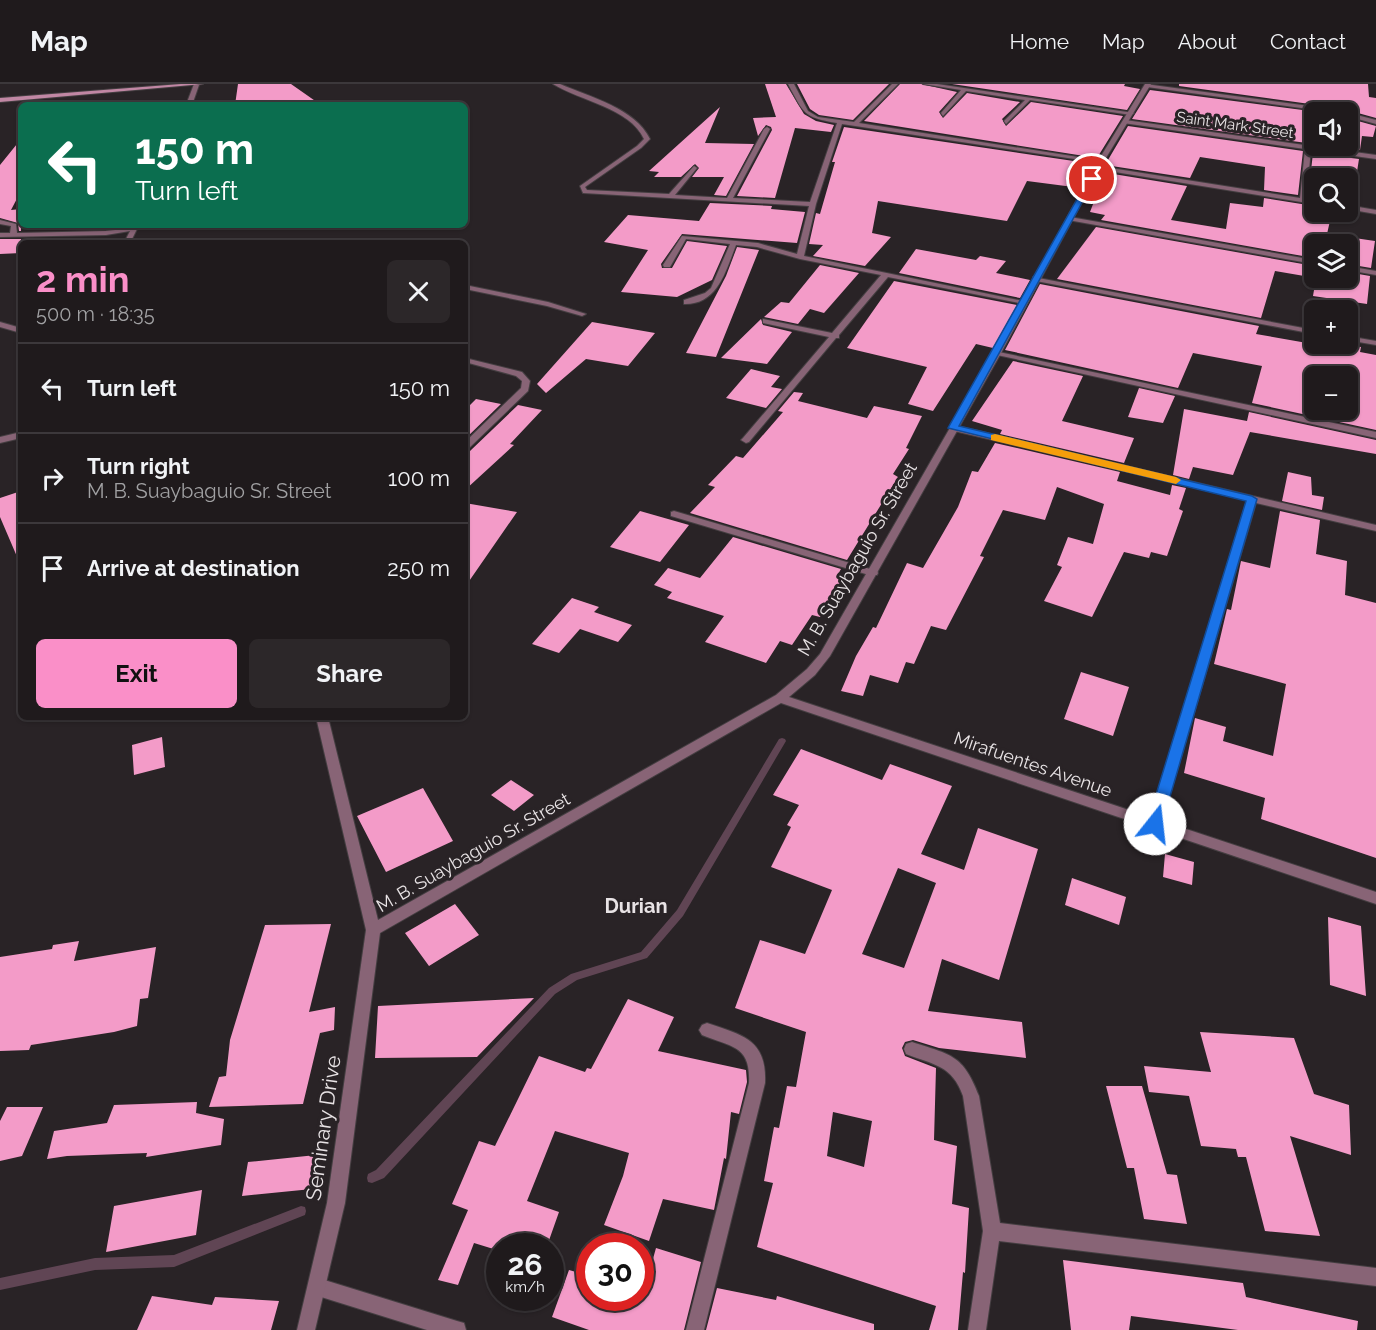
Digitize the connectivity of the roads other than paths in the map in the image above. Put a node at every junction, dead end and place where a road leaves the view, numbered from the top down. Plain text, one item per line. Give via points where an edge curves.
1 (198, 84) edge
2 (556, 84) edge
3 (791, 84) edge
4 (895, 84) edge
5 (926, 84) edge
6 (1148, 85) edge
7 (1001, 89) dead end
8 (964, 90) junction
9 (996, 95) junction
10 (1028, 99) junction
11 (0, 100) edge
12 (190, 102) edge
13 (1304, 107) edge
14 (1131, 113) junction
15 (943, 114) dead end
16 (1358, 117) edge
17 (840, 122) junction
18 (1006, 122) dead end
19 (1125, 122) junction
20 (1376, 122) edge
21 (855, 125) junction
22 (767, 129) dead end
23 (1304, 147) edge
24 (1358, 155) edge
25 (1307, 156) edge
26 (1376, 157) edge
27 (1100, 164) junction
28 (694, 168) dead end
29 (671, 196) junction
30 (729, 200) junction
31 (1303, 200) joint
32 (813, 204) junction
33 (1358, 209) edge
34 (1376, 212) edge
35 (1070, 219) junction
36 (1, 222) edge
37 (134, 228) edge
38 (13, 234) junction
39 (0, 235) edge
40 (734, 242) junction
41 (800, 257) junction
42 (1304, 260) edge
43 (667, 265) dead end
44 (1358, 270) edge
45 (1376, 273) edge
46 (886, 274) junction
47 (1036, 279) junction
48 (468, 288) edge
49 (687, 302) dead end
50 (1024, 302) junction
51 (582, 314) dead end
52 (766, 321) dead end
53 (0, 324) edge
54 (18, 330) edge
55 (1304, 330) edge
56 (836, 336) junction
57 (1358, 340) edge
58 (1376, 344) edge
59 (997, 353) junction
60 (468, 361) edge
61 (953, 428) junction
62 (1376, 435) edge
63 (18, 436) edge
64 (0, 440) edge
65 (746, 440) dead end
66 (468, 444) edge
67 (1252, 499) junction
68 (674, 514) dead end
69 (1376, 528) edge
70 (873, 573) junction
71 (780, 698) junction
72 (323, 720) edge
73 (1155, 824) junction
74 (1376, 898) edge
75 (373, 930) junction
76 (707, 1030) dead end
77 (912, 1049) dead end
78 (992, 1231) junction
79 (1376, 1277) edge
80 (318, 1287) junction
81 (306, 1330) edge
82 (457, 1330) edge
83 (695, 1330) edge
84 (977, 1330) edge

1 - 11 main road
1 - 12 street
2 - 29 street via 629,118 646,135 647,140 639,147 582,187 585,192
3 - 17 street via 809,115
4 - 21 street
5 - 8 street
6 - 13 street
6 - 14 street, M. B. Suaybaguio Sr. Street
7 - 9 street
8 - 9 street
8 - 15 street
9 - 10 street
10 - 14 street
10 - 18 street
14 - 19 street, M. B. Suaybaguio Sr. Street
16 - 20 street
17 - 21 street
17 - 32 street
19 - 23 street, Saint Mark Street
19 - 27 street, M. B. Suaybaguio Sr. Street
21 - 27 street
22 - 30 street
24 - 26 street, Saint Mark Street
25 - 31 street
27 - 31 street
27 - 35 street, M. B. Suaybaguio Sr. Street
28 - 29 street
29 - 30 street
30 - 32 street
32 - 41 street
33 - 34 street
35 - 42 street
35 - 47 street, M. B. Suaybaguio Sr. Street
36 - 38 street via 14,225
37 - 38 street
38 - 39 street
40 - 41 street
40 - 43 street via 684,237
40 - 49 street via 714,289
41 - 46 street
44 - 45 street
46 - 50 street
46 - 56 street
47 - 50 street, M. B. Suaybaguio Sr. Street
47 - 55 street
48 - 51 street
50 - 59 street, M. B. Suaybaguio Sr. Street
52 - 56 street
53 - 54 street
56 - 65 street
57 - 58 street
59 - 61 street, M. B. Suaybaguio Sr. Street
59 - 62 street
60 - 66 street via 519,374 526,381 525,389
61 - 67 street
61 - 70 street, M. B. Suaybaguio Sr. Street
63 - 64 street
67 - 69 street
67 - 73 street
68 - 70 street
70 - 71 street, M. B. Suaybaguio Sr. Street via 824,656
71 - 73 street, Mirafuentes Avenue
71 - 75 street, M. B. Suaybaguio Sr. Street
72 - 75 street
73 - 74 street, Mirafuentes Avenue
75 - 80 street, Seminary Drive via 336,1203
76 - 83 street via 742,1043 755,1054 759,1067
77 - 78 street via 958,1067 966,1079
78 - 79 street
78 - 84 street
80 - 81 street, Seminary Drive
80 - 82 street

